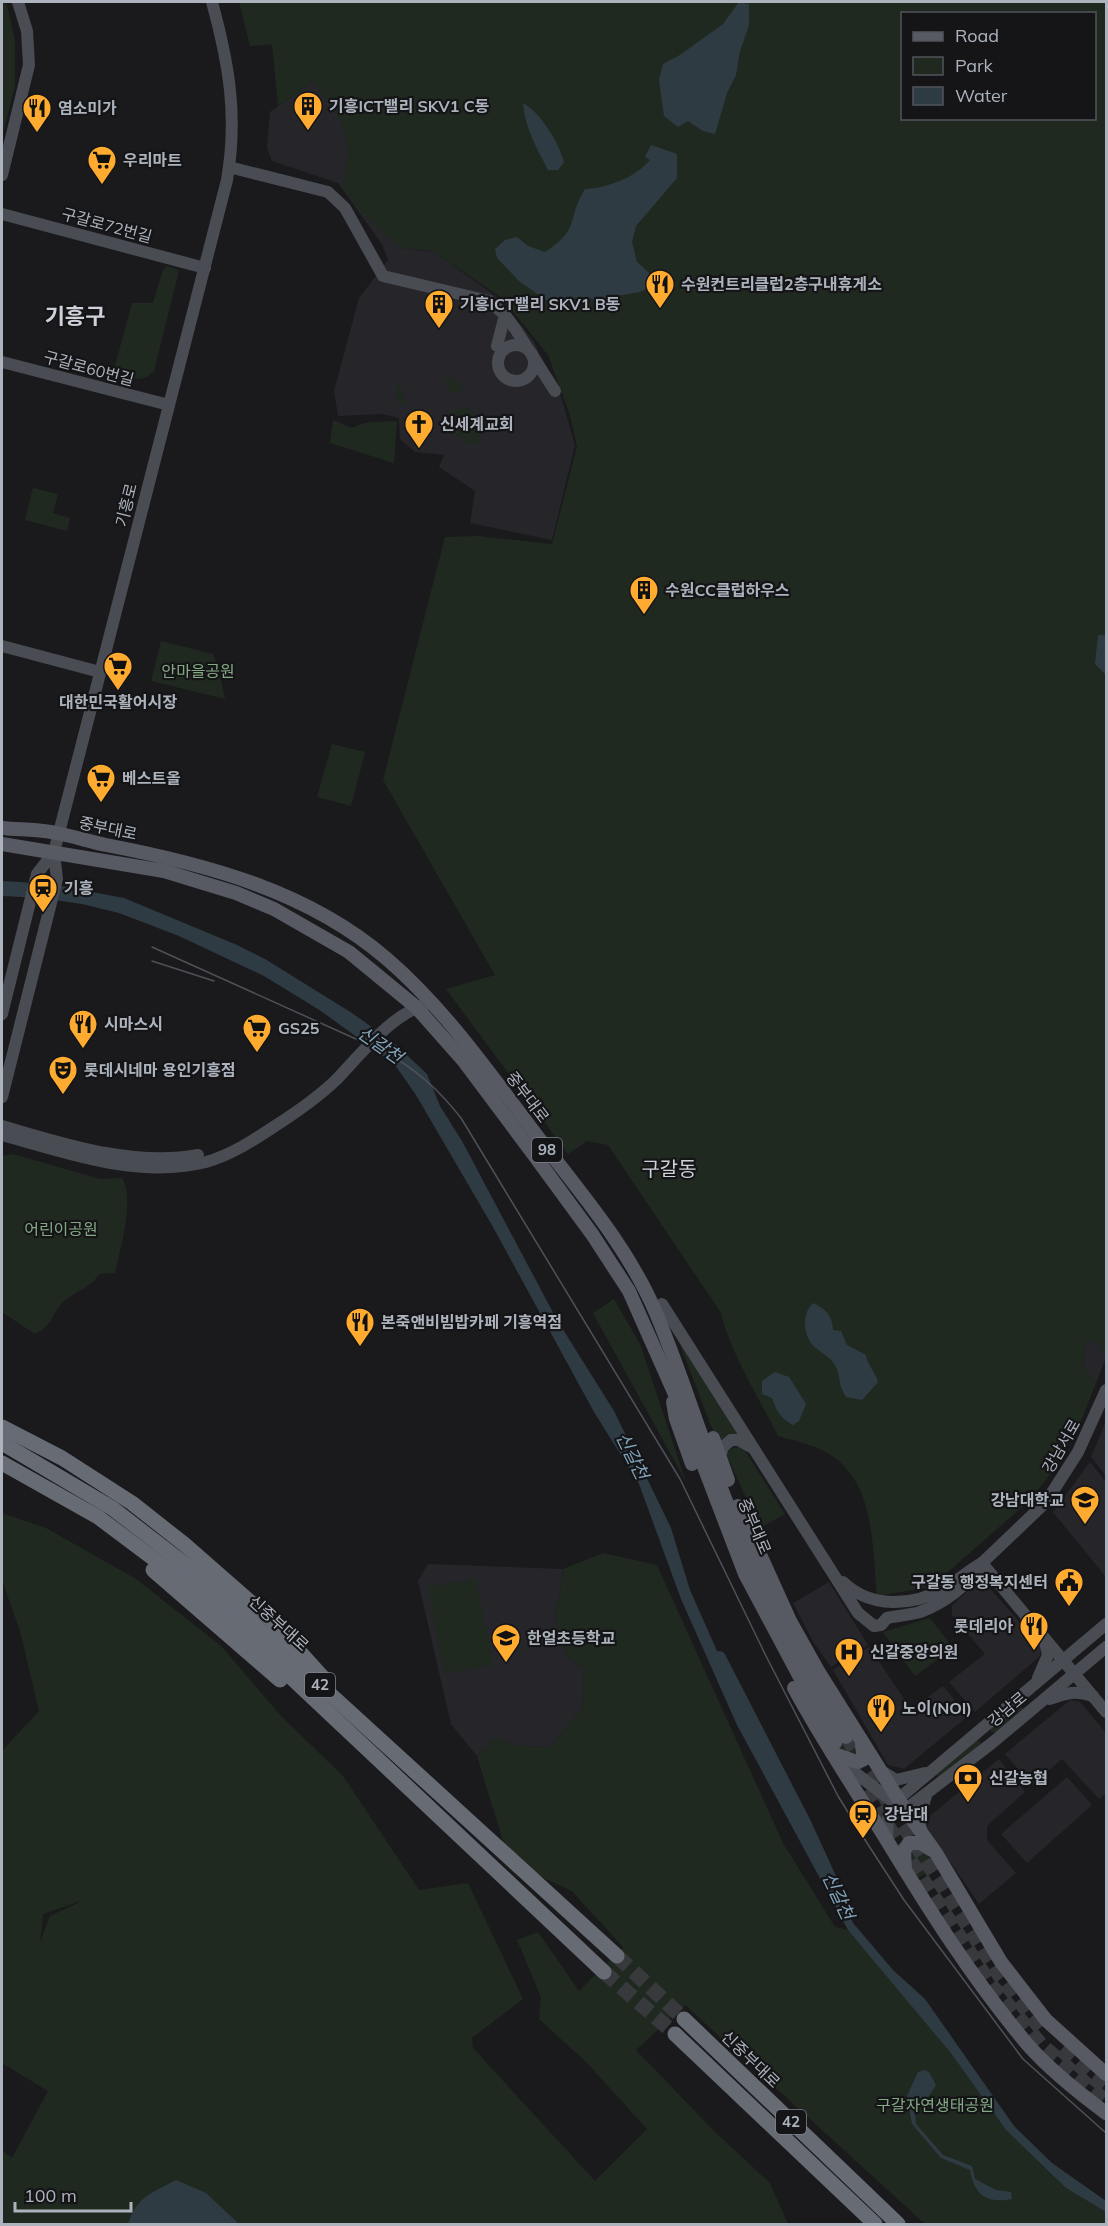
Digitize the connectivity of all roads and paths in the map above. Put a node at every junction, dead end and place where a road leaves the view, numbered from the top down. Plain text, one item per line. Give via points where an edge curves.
1 (18, 2) edge
2 (212, 2) edge
3 (230, 167) junction
4 (2, 175) edge
5 (2, 214) edge
6 (205, 268) junction
7 (504, 315) junction
8 (497, 346) dead end
9 (2, 362) edge
10 (555, 391) dead end
11 (169, 405) junction
12 (2, 646) edge
13 (100, 672) junction
14 (2, 828) edge
15 (58, 833) junction
16 (2, 844) edge
17 (54, 852) junction
18 (423, 1005) junction
19 (2, 1014) edge
20 (352, 1063) junction
21 (2, 1097) edge
22 (2, 1126) edge
23 (2, 1135) edge
24 (640, 1279) junction
25 (662, 1304) junction
26 (1107, 1390) edge
27 (2, 1427) edge
28 (2, 1443) edge
29 (756, 1452) junction
30 (720, 1457) junction
31 (2, 1463) edge
32 (2, 1473) edge
33 (982, 1563) junction
34 (833, 1573) junction
35 (846, 1586) junction
36 (945, 1588) junction
37 (882, 1611) junction
38 (1107, 1624) edge
39 (1044, 1637) junction
40 (1107, 1647) edge
41 (1063, 1659) junction
42 (1075, 1674) junction
43 (1036, 1682) junction
44 (1093, 1696) junction
45 (1040, 1702) junction
46 (346, 1709) junction
47 (1107, 1712) edge
48 (861, 1742) junction
49 (835, 1744) junction
50 (879, 1769) junction
51 (932, 1771) junction
52 (917, 1783) junction
53 (412, 1789) junction
54 (927, 1795) junction
55 (899, 1804) junction
56 (922, 1834) junction
57 (887, 1841) junction
58 (936, 1853) junction
59 (905, 1871) junction
60 (617, 1956) tunnel mouth
61 (604, 1971) tunnel mouth
62 (684, 2019) tunnel mouth
63 (675, 2034) tunnel mouth
64 (1107, 2074) edge
65 (1107, 2113) edge
66 (875, 2224) edge
67 (900, 2224) edge

1 - 4 street via 27,32 29,65
2 - 3 street, 기흥로 via 231,81 234,133
3 - 6 street, 기흥로
3 - 7 street via 328,192 345,208 383,276 489,301
5 - 6 street, 구갈로72번길
6 - 11 street, 기흥로
7 - 8 street
7 - 10 street
9 - 11 street, 구갈로60번길
11 - 13 street, 기흥로
12 - 13 street
13 - 15 street, 기흥로
14 - 15 main road, 중부대로 / 98
15 - 17 street, 기흥로
15 - 18 main road, 중부대로 / 98 via 173,858 256,884 328,916 387,959
16 - 17 main road, 중부대로 / 98
17 - 18 main road, 중부대로 / 98 via 187,877 274,909 349,952
17 - 19 street via 37,874
17 - 21 street via 57,879
18 - 20 street via 396,1020
18 - 24 main road, 중부대로 / 98 via 466,1043 605,1225
18 - 49 main road, 중부대로 / 98 via 592,1234 629,1291 685,1417 745,1574
20 - 22 street via 246,1136 209,1153 142,1157 102,1152
20 - 23 street via 318,1098 249,1143 209,1161 141,1167 97,1160
24 - 25 main road
24 - 49 main road, 중부대로 / 98 via 748,1554
25 - 29 street
25 - 30 main road
26 - 33 street, 강남서로 via 1078,1452 1051,1495
27 - 46 highway via 62,1458 132,1503 184,1544 271,1620 306,1656
28 - 46 highway, 신중부대로 / 42 via 112,1508 204,1579
29 - 30 street via 740,1440 732,1440 723,1447
29 - 34 street
30 - 48 main road via 760,1556 806,1649
31 - 53 highway, 신중부대로 / 42 via 98,1517 210,1601
32 - 53 highway via 98,1529 193,1603 378,1766
33 - 36 street
33 - 37 street via 976,1575 935,1605 918,1613
33 - 39 street
34 - 35 street
34 - 37 street via 858,1613 869,1622 878,1626 884,1623
35 - 36 street via 873,1599 895,1603
35 - 37 street via 855,1598
36 - 37 street via 931,1599
38 - 41 street, 강남로
39 - 41 street
39 - 43 street via 1048,1655
40 - 42 street, 강남로
41 - 42 street
41 - 43 street, 강남로
42 - 44 street
42 - 45 street, 강남로
43 - 51 street, 강남로
44 - 45 street via 1069,1691
44 - 47 street
45 - 54 street, 강남로
46 - 60 highway, 신중부대로 / 42
48 - 49 main road via 864,1759 857,1762
48 - 50 main road
49 - 55 street via 846,1768
49 - 57 main road
50 - 51 street via 896,1780
50 - 55 main road
51 - 52 street, 강남로
52 - 54 street
52 - 55 street, 강남로
53 - 61 highway, 신중부대로 / 42
54 - 55 street, 강남로
54 - 56 street via 920,1810
55 - 56 main road
55 - 57 street via 888,1818
56 - 58 main road
57 - 59 main road
58 - 59 main road via 921,1843 909,1843 904,1851
58 - 64 main road via 976,1923 1020,1987 1046,2020
59 - 65 main road via 974,1974 1029,2046
62 - 67 highway, 신중부대로 / 42
63 - 66 highway, 신중부대로 / 42

